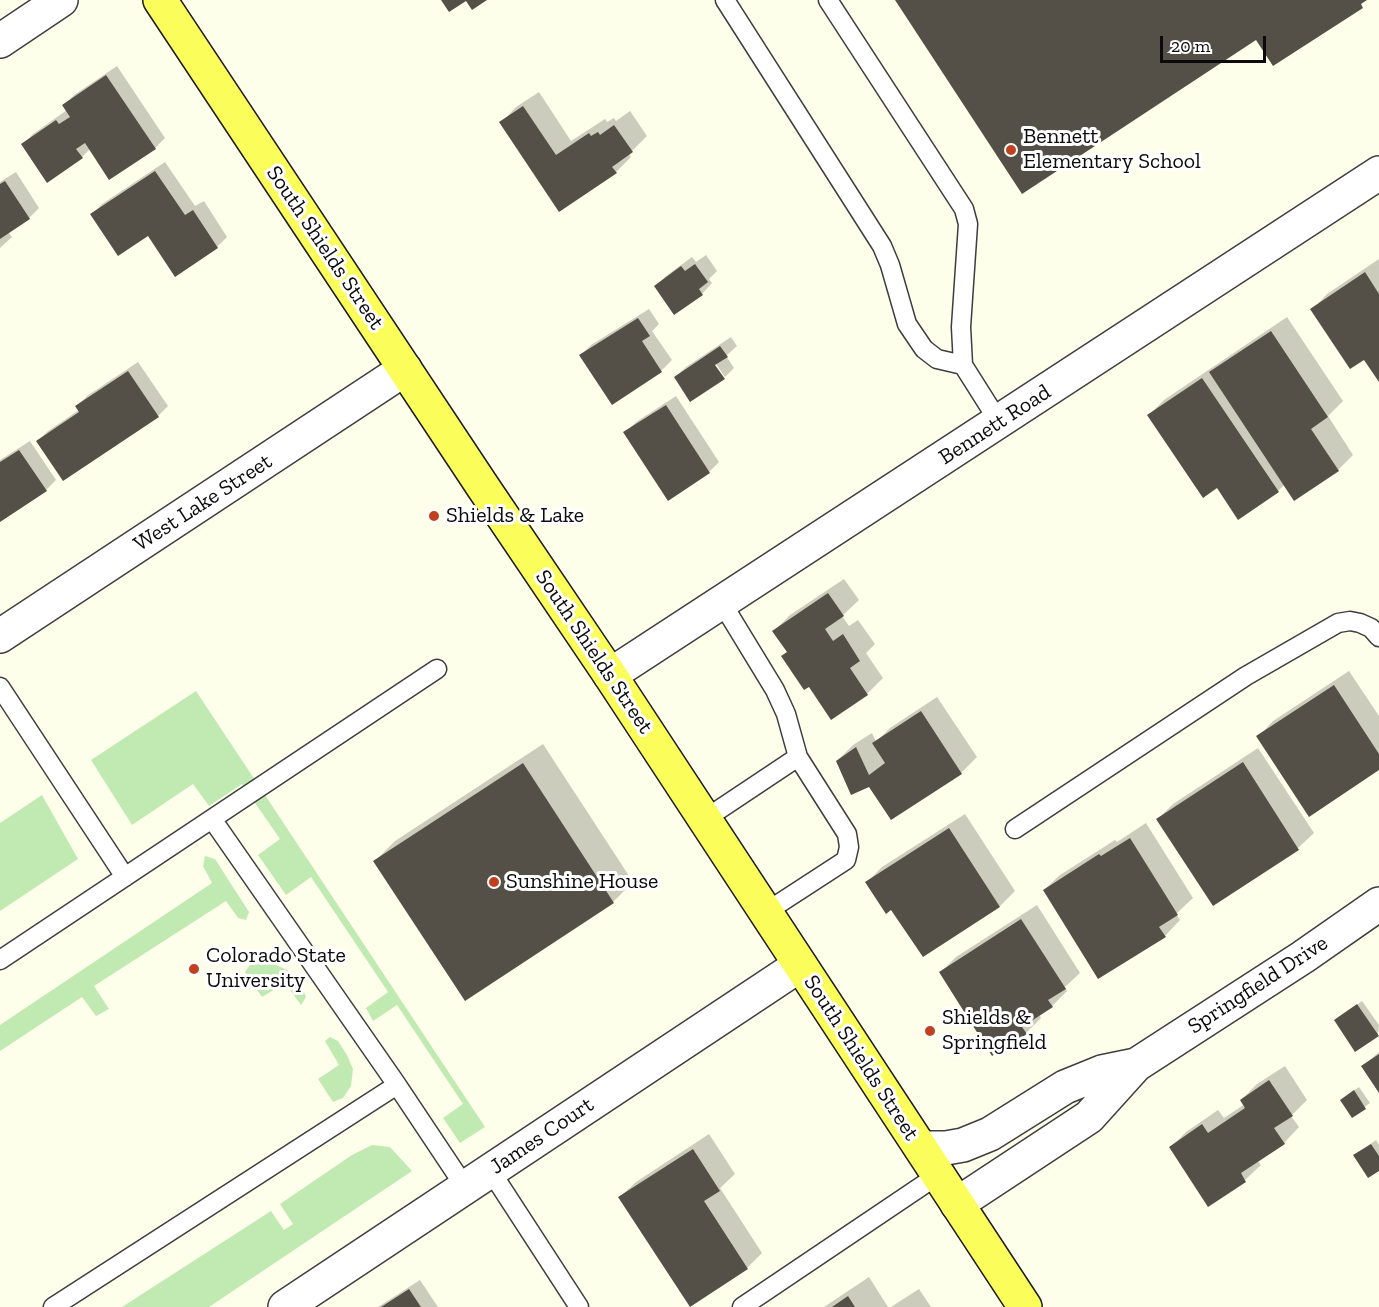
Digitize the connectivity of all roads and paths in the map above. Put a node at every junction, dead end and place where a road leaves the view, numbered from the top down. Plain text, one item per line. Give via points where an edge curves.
1 (61, 0) edge
2 (160, 0) edge
3 (725, 0) edge
4 (828, 0) edge
5 (0, 41) edge
6 (1379, 173) edge
7 (963, 365) junction
8 (405, 369) junction
9 (999, 422) junction
10 (722, 603) junction
11 (0, 636) edge
12 (1379, 637) edge
13 (437, 669) dead end
14 (610, 675) junction
15 (0, 687) edge
16 (798, 757) junction
17 (212, 819) junction
18 (705, 819) junction
19 (1015, 829) dead end
20 (125, 877) junction
21 (1379, 904) edge
22 (766, 912) junction
23 (0, 960) edge
24 (800, 965) junction
25 (1136, 1065) junction
26 (397, 1085) junction
27 (930, 1161) junction
28 (478, 1178) junction
29 (957, 1204) junction
30 (52, 1307) edge
31 (285, 1307) edge
32 (579, 1307) edge
33 (742, 1307) edge
34 (1025, 1307) edge

1 - 5 street
2 - 8 main road, South Shields Street
3 - 7 lane via 882,246 907,324 924,349 937,359
4 - 7 lane via 964,209 968,224 961,327
6 - 9 street, Bennett Road
7 - 9 lane
8 - 11 street, West Lake Street
8 - 14 main road, South Shields Street
9 - 10 street, Bennett Road
10 - 14 street, Bennett Road
10 - 16 lane via 775,690
12 - 19 lane via 1360,623 1338,623 1246,676
13 - 17 lane
14 - 18 main road, South Shields Street
15 - 20 lane
16 - 18 lane
16 - 22 lane via 847,834 849,847 846,860
17 - 20 lane
17 - 26 lane
18 - 22 main road, South Shields Street
20 - 23 lane
21 - 25 street, Springfield Drive
22 - 24 main road, South Shields Street
24 - 27 main road, South Shields Street
24 - 28 street, James Court
25 - 27 street, Springfield Drive via 1102,1072 1065,1088 990,1134 946,1148
25 - 29 street, Springfield Drive via 1089,1117
26 - 28 lane
26 - 30 lane
27 - 29 main road, South Shields Street
27 - 33 lane
28 - 31 street, James Court
28 - 32 lane
29 - 34 main road, South Shields Street

